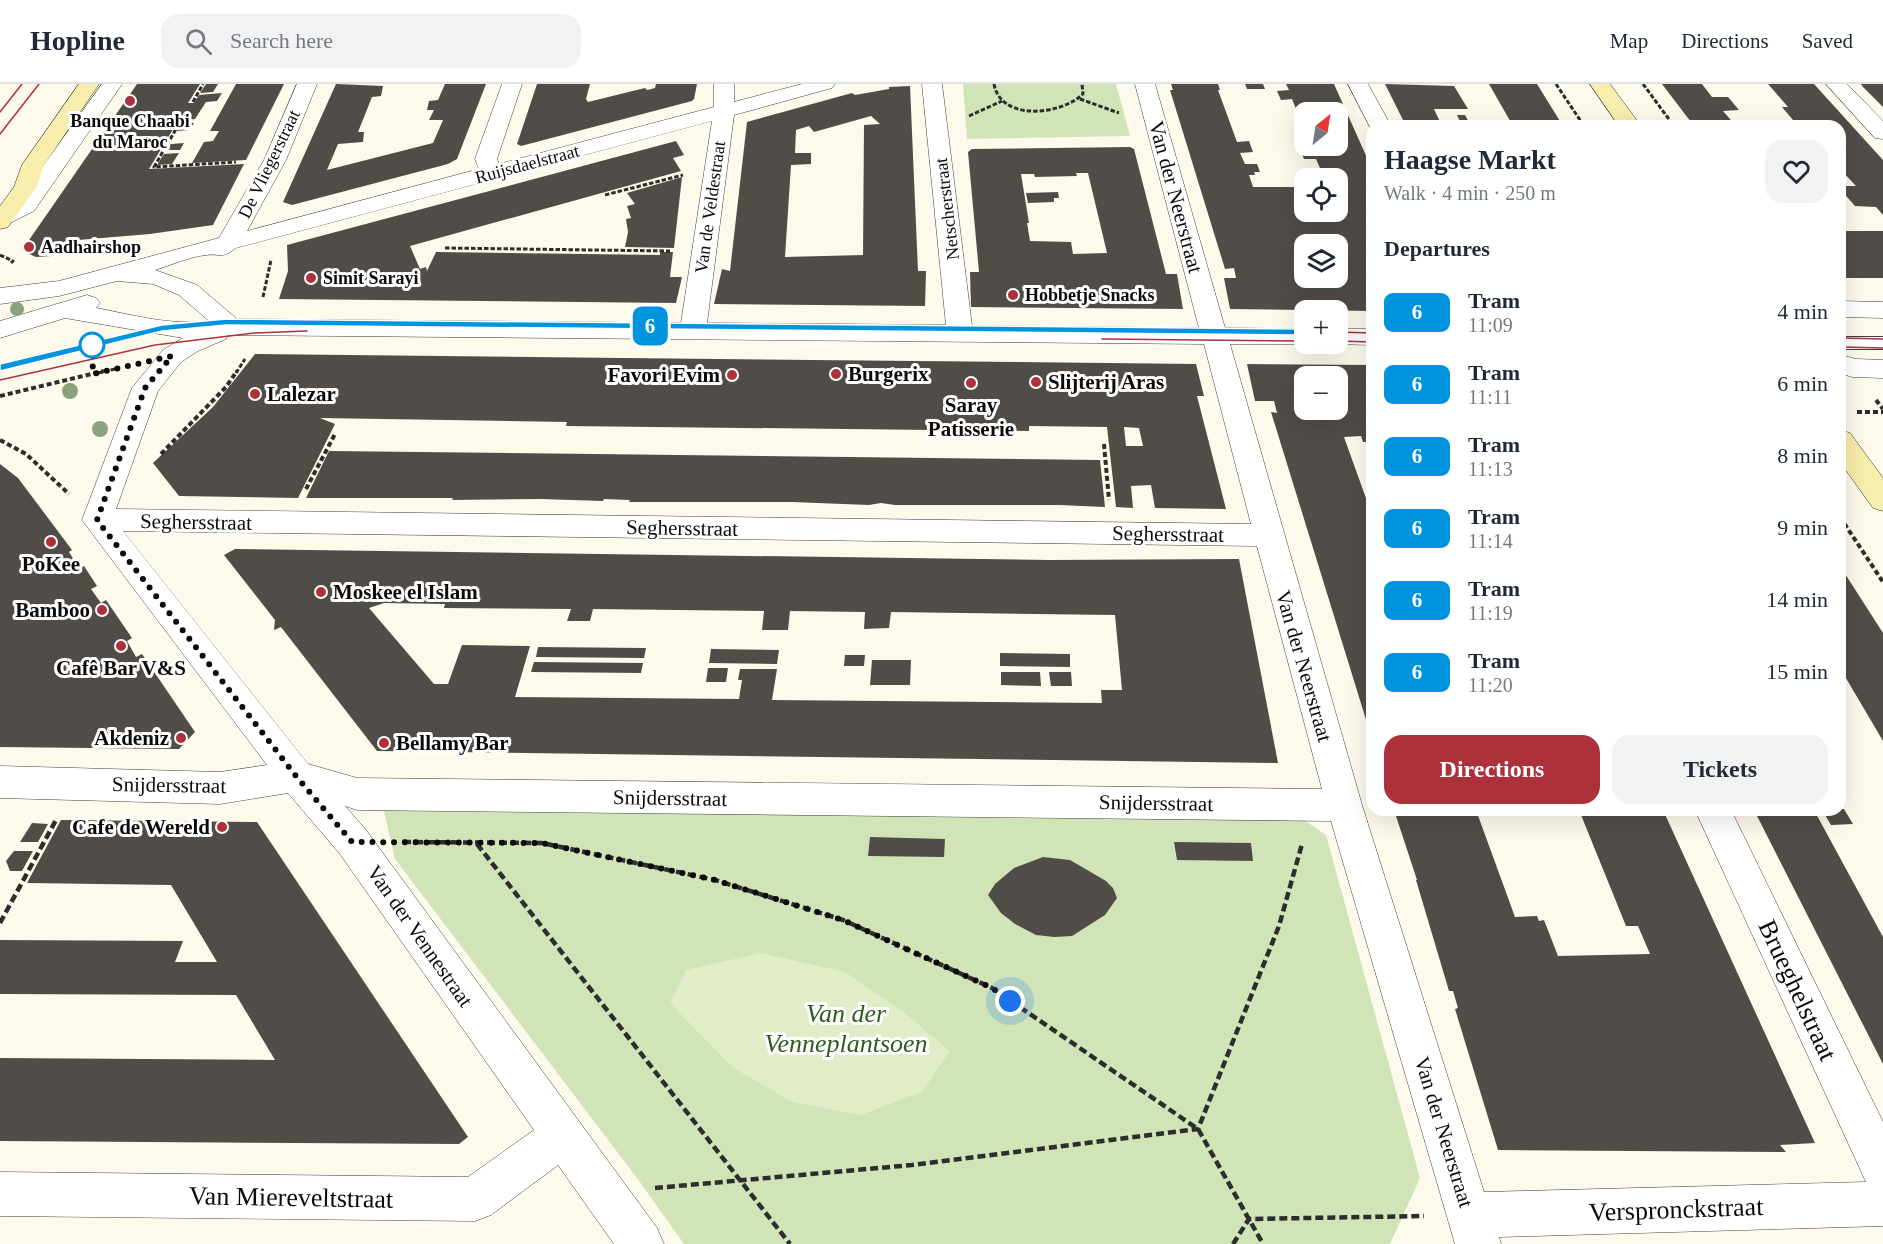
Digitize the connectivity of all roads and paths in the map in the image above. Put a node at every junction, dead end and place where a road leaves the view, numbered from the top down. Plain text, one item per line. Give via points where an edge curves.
1 (88, 84) edge
2 (112, 84) edge
3 (203, 84) edge
4 (307, 84) edge
5 (512, 84) edge
6 (724, 84) edge
7 (825, 84) edge
8 (932, 84) edge
9 (994, 84) edge
10 (1082, 84) edge
11 (1145, 84) edge
12 (1358, 84) edge
13 (1556, 84) edge
14 (1600, 84) edge
15 (1642, 84) edge
16 (1836, 84) edge
17 (193, 102) dead end
18 (724, 111) junction
19 (1377, 120) edge
20 (1580, 120) edge
21 (1626, 120) edge
22 (1669, 120) edge
23 (179, 124) dead end
24 (1883, 133) edge
25 (275, 160) junction
26 (33, 165) junction
27 (716, 167) junction
28 (492, 173) junction
29 (0, 192) edge
30 (605, 195) dead end
31 (2, 219) edge
32 (228, 243) junction
33 (445, 248) dead end
34 (704, 251) junction
35 (116, 275) junction
36 (157, 277) junction
37 (0, 296) edge
38 (1846, 309) edge
39 (67, 310) junction
40 (1883, 310) edge
41 (231, 327) junction
42 (0, 330) edge
43 (693, 330) junction
44 (960, 333) junction
45 (1215, 336) junction
46 (1294, 337) edge
47 (1348, 337) edge
48 (1366, 337) edge
49 (1846, 343) edge
50 (1883, 343) edge
51 (172, 356) junction
52 (1846, 366) edge
53 (1883, 369) edge
54 (0, 396) edge
55 (1851, 412) dead end
56 (1883, 412) edge
57 (335, 434) dead end
58 (1104, 444) dead end
59 (1846, 448) edge
60 (1883, 500) edge
61 (97, 520) junction
62 (263, 522) junction
63 (1846, 526) edge
64 (1112, 533) junction
65 (1268, 535) junction
66 (1883, 582) edge
67 (296, 776) junction
68 (0, 782) edge
69 (76, 783) junction
70 (1328, 805) junction
71 (1716, 816) edge
72 (352, 842) junction
73 (476, 843) junction
74 (0, 923) edge
75 (1198, 1129) junction
76 (562, 1136) junction
77 (1883, 1170) edge
78 (742, 1181) junction
79 (604, 1192) junction
80 (0, 1194) edge
81 (1883, 1204) edge
82 (1249, 1219) junction
83 (1473, 1229) edge
84 (640, 1244) edge
85 (790, 1244) edge
86 (1233, 1244) edge
87 (1263, 1244) edge

1 - 26 street
2 - 31 street via 26,206
3 - 17 path
4 - 25 street, De Vliegerstraat
5 - 28 street via 486,159
6 - 18 street, Van de Veldestraat
7 - 18 street, Ruijsdaelstraat
8 - 44 street, Netscherstraat
9 - 10 path via 999,99 1034,111 1072,105 1083,94
11 - 45 street, Van der Neerstraat
12 - 19 street
13 - 20 path
14 - 21 street
15 - 22 path
16 - 24 street
18 - 27 street, Van de Veldestraat
18 - 28 street, Ruijsdaelstraat
23 - 25 path via 154,167
25 - 32 street, De Vliegerstraat
26 - 29 street
26 - 31 street via 25,188
27 - 30 path
27 - 34 street, Van de Veldestraat
28 - 32 street, Ruijsdaelstraat
32 - 35 street, Ruijsdaelstraat
32 - 36 street via 200,262
33 - 34 path
34 - 43 street, Van de Veldestraat
35 - 36 street
35 - 37 street via 50,291
36 - 39 street
36 - 41 street via 188,290
38 - 40 street
39 - 41 street via 162,328 197,331
39 - 42 street
41 - 43 street
41 - 51 street
43 - 44 street
44 - 45 street
45 - 46 street
45 - 65 street, Van der Neerstraat
47 - 48 street
49 - 50 lane
51 - 54 path
51 - 61 street via 145,388
52 - 53 street
55 - 56 path
57 - 62 path via 296,507 272,507
58 - 64 path
59 - 60 street
61 - 62 street, Seghersstraat
61 - 67 street, Van der Vennestraat
62 - 64 street, Seghersstraat
63 - 66 path
64 - 65 street, Seghersstraat
65 - 70 street, Van der Neerstraat
67 - 69 street, Snijdersstraat via 220,788
67 - 70 street, Snijdersstraat via 357,794
67 - 72 street, Van der Vennestraat
68 - 69 street, Snijdersstraat
69 - 74 path
70 - 75 path
70 - 83 street, Van der Neerstraat
71 - 77 street, Brueghelstraat
72 - 73 path
72 - 76 street, Van der Vennestraat
73 - 75 path via 542,843 715,880 843,920 992,988
73 - 78 path
75 - 78 path via 912,1165
75 - 82 path
76 - 79 street, Van der Vennestraat
76 - 80 street, Van Miereveltstraat via 475,1199
78 - 79 path
78 - 85 path
79 - 84 street, Van der Vennestraat
81 - 83 street, Verspronckstraat
82 - 83 path
82 - 86 path
82 - 87 path

